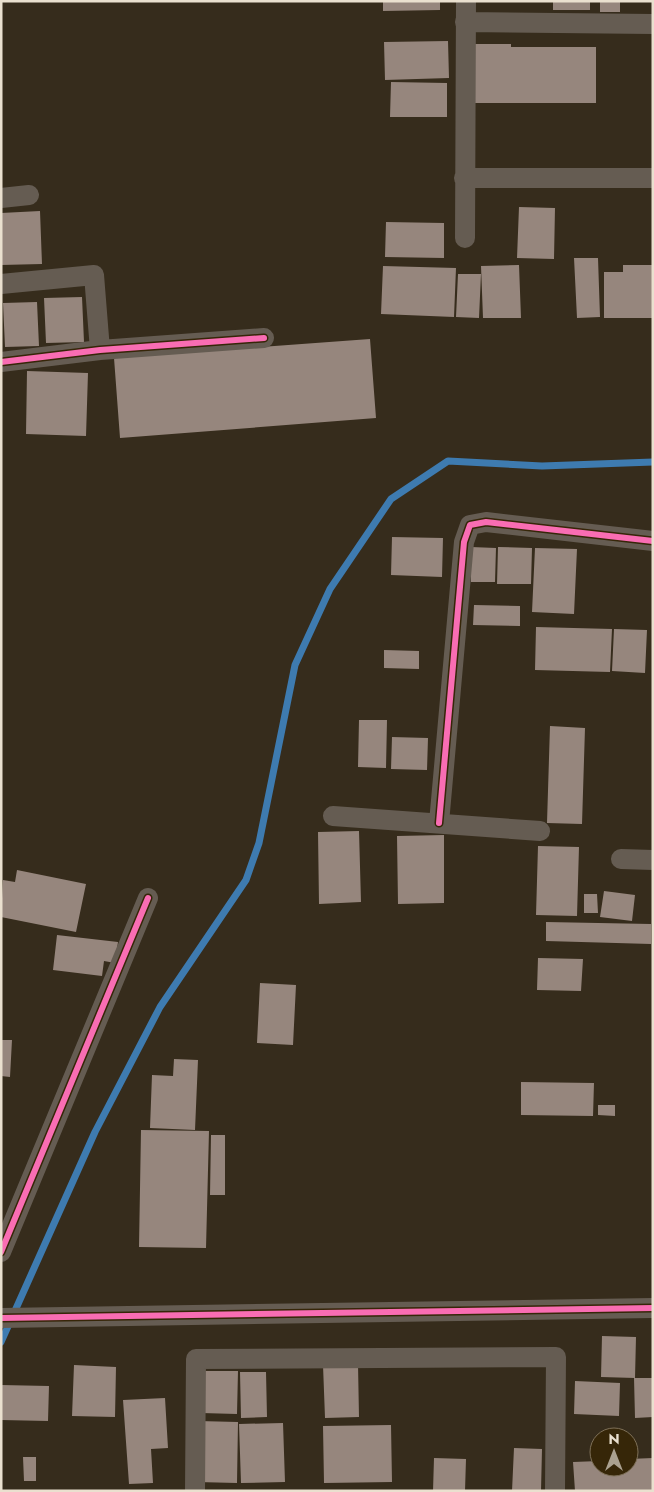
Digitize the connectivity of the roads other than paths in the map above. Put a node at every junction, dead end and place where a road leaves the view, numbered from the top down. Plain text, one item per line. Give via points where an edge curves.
1 (466, 1) edge
2 (465, 22) junction
3 (653, 24) edge
4 (464, 178) junction
5 (653, 178) edge
6 (29, 195) dead end
7 (1, 198) edge
8 (465, 238) dead end
9 (1, 284) edge
10 (264, 338) dead end
11 (100, 350) junction
12 (1, 362) edge
13 (653, 542) edge
14 (332, 816) dead end
15 (439, 823) junction
16 (540, 832) dead end
17 (621, 859) dead end
18 (653, 860) edge
19 (148, 898) dead end
20 (1, 1252) edge
21 (653, 1308) edge
22 (1, 1318) edge
23 (195, 1491) edge
24 (554, 1491) edge

1 - 2 street
2 - 3 street
2 - 4 street
4 - 5 street
4 - 8 street
6 - 7 street
9 - 11 street via 94,275
10 - 11 street
11 - 12 street
13 - 15 street via 486,522 470,525 464,542
14 - 15 street
15 - 16 street
17 - 18 street
19 - 20 street
21 - 22 street
23 - 24 street via 196,1359 556,1357

